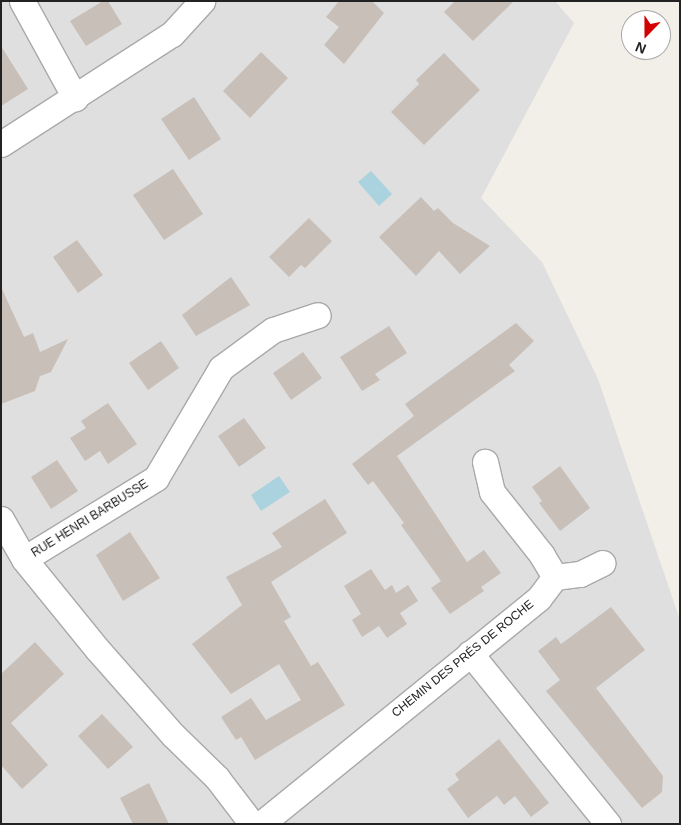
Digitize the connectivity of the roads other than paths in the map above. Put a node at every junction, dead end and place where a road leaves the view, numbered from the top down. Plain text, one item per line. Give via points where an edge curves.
1 (22, 1) edge
2 (202, 1) edge
3 (75, 98) junction
4 (1, 144) edge
5 (318, 314) dead end
6 (485, 462) dead end
7 (1, 519) edge
8 (24, 559) junction
9 (603, 564) dead end
10 (555, 577) junction
11 (470, 653) junction
12 (252, 824) edge
13 (261, 824) edge
14 (608, 824) edge

1 - 3 street
2 - 3 street via 172,34
3 - 4 street
5 - 8 street, RUE HENRI BARBUSSE via 273,330 221,368 156,478
6 - 10 street via 492,492 542,555
7 - 8 street, RUE HENRI BARBUSSE
8 - 12 street, RUE HENRI BARBUSSE via 104,657 231,794
9 - 10 street via 580,574
10 - 11 street, CHEMIN DES PRÉS DE ROCHE via 539,598
11 - 13 street, CHEMIN DES PRÉS DE ROCHE
11 - 14 street

